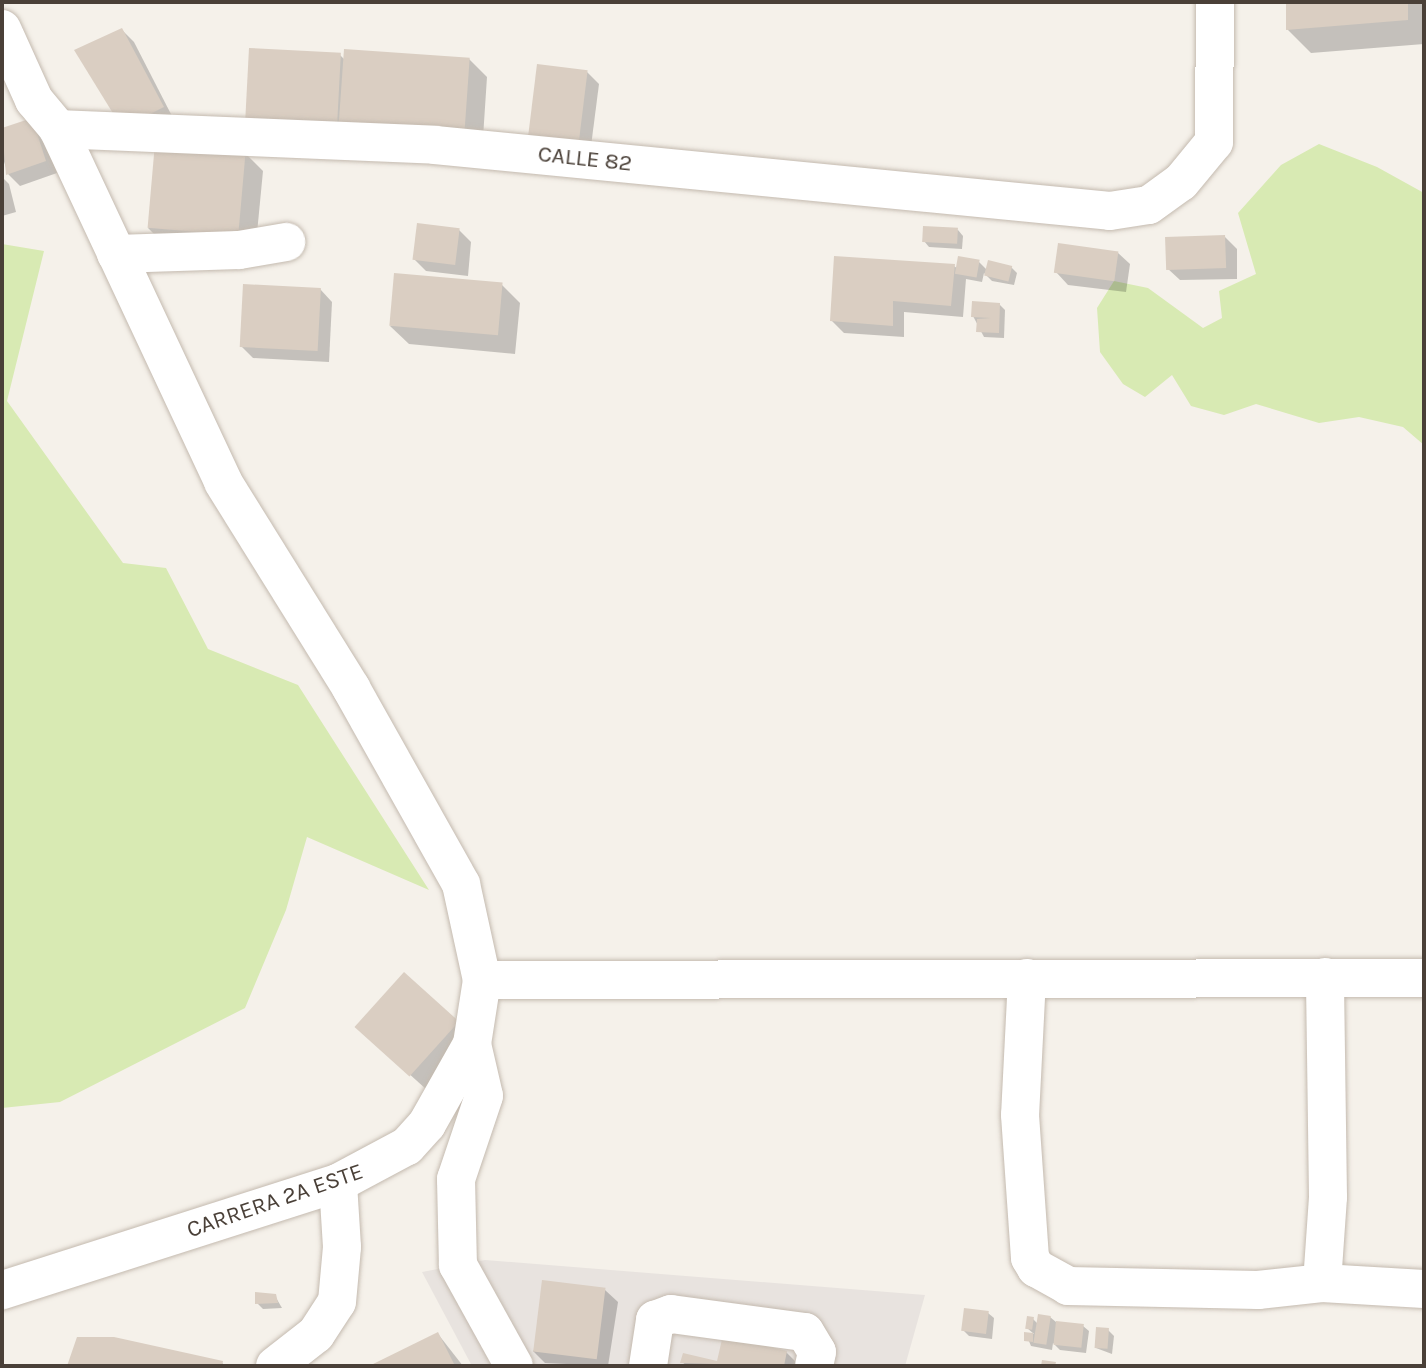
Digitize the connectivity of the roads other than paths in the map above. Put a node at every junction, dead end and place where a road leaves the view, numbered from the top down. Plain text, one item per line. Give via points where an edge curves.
1 (1215, 2) edge
2 (2, 29) edge
3 (58, 129) junction
4 (286, 243) dead end
5 (116, 254) junction
6 (1325, 977) junction
7 (1027, 978) junction
8 (1424, 978) edge
9 (482, 980) junction
10 (472, 1044) junction
11 (338, 1183) junction
12 (1322, 1283) junction
13 (1424, 1289) edge
14 (2, 1290) edge
15 (275, 1366) edge
16 (513, 1366) edge
17 (648, 1366) edge
18 (814, 1366) edge

1 - 3 street, CALLE 82 via 1213,142 1181,183 1149,205 1110,211 435,145
2 - 3 street via 34,100
3 - 5 street
4 - 5 street via 239,250
5 - 9 street via 223,482 351,688 461,884
6 - 7 street
6 - 8 street
6 - 12 street via 1328,1196
7 - 9 street
7 - 12 street via 1020,1115 1030,1258 1036,1268 1068,1286 1258,1290
9 - 10 street, CARRERA 2A ESTE
10 - 11 street, CARRERA 2A ESTE via 427,1124 407,1146
10 - 16 street via 484,1096 456,1178 458,1265
11 - 14 street, CARRERA 2A ESTE
11 - 15 street via 342,1247 337,1302 316,1334
12 - 13 street
17 - 18 street via 655,1320 671,1314 805,1332 817,1352

